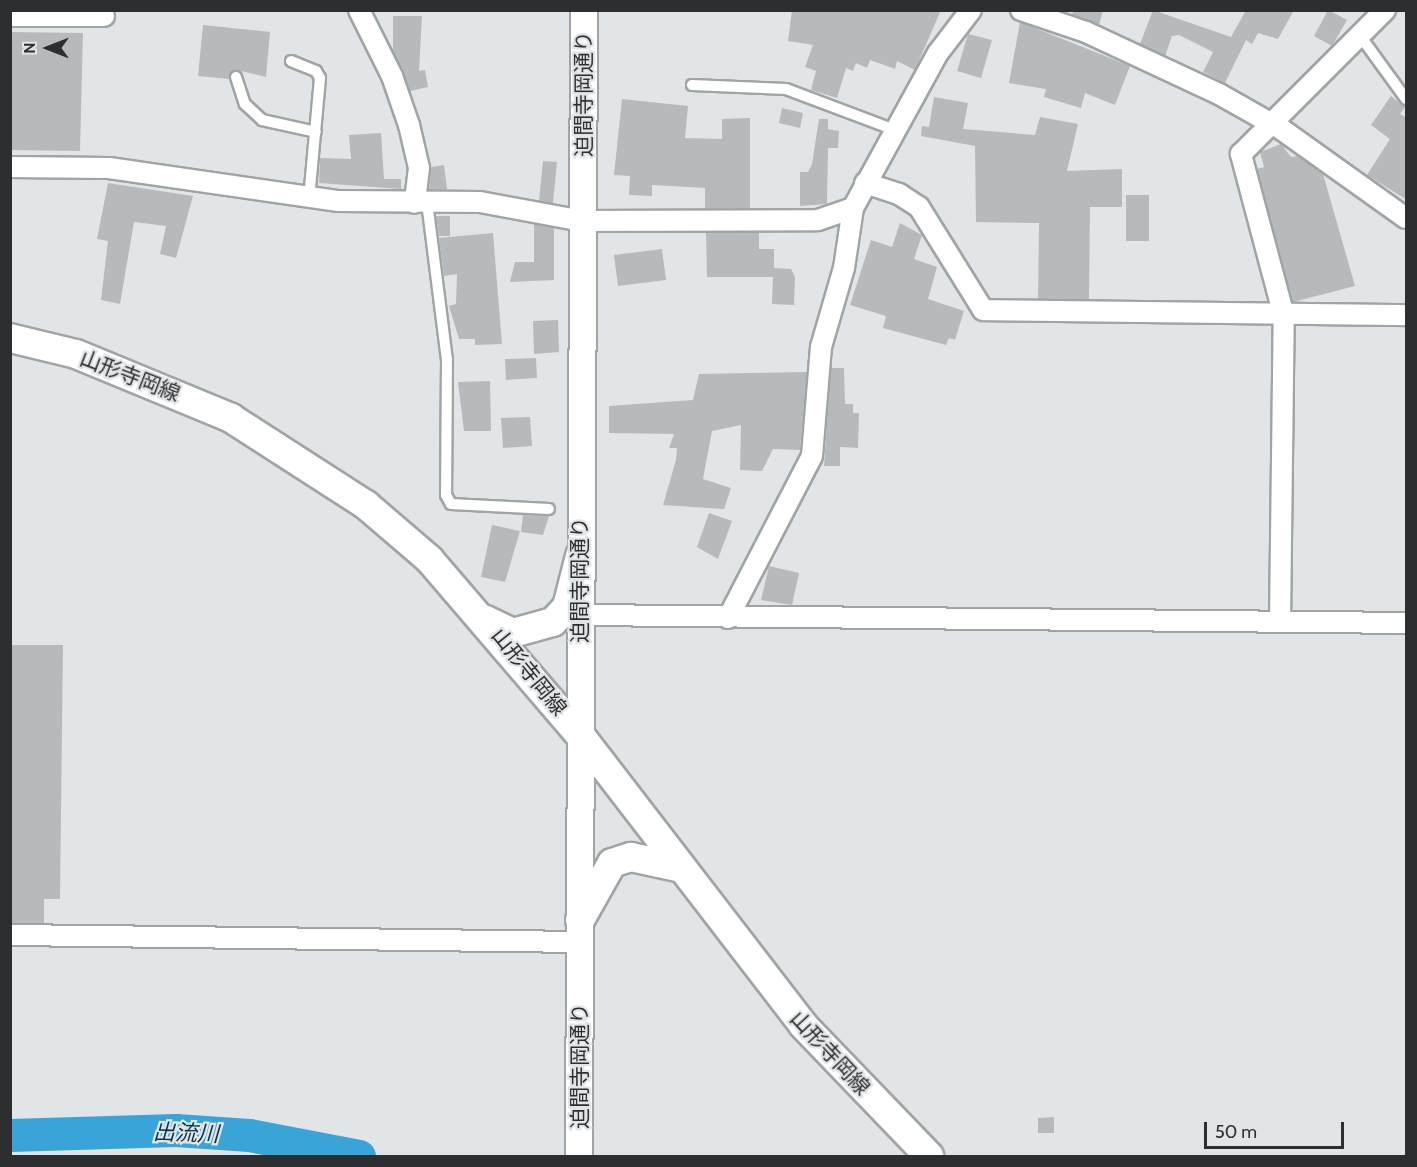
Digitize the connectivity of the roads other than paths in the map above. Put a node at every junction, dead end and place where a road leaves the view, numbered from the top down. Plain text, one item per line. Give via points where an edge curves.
1 (359, 10) edge
2 (584, 10) edge
3 (971, 10) edge
4 (1021, 10) edge
5 (1384, 11) edge
6 (10, 16) edge
7 (104, 16) dead end
8 (1361, 37) junction
9 (291, 61) dead end
10 (236, 77) dead end
11 (692, 85) dead end
12 (1407, 99) edge
13 (1270, 122) junction
14 (895, 130) junction
15 (316, 132) junction
16 (10, 167) edge
17 (865, 183) junction
18 (309, 198) junction
19 (421, 202) junction
20 (853, 208) junction
21 (1407, 218) edge
22 (583, 221) junction
23 (1407, 315) edge
24 (1284, 316) junction
25 (10, 338) edge
26 (549, 509) dead end
27 (580, 556) junction
28 (580, 615) junction
29 (728, 618) junction
30 (486, 620) junction
31 (1280, 622) junction
32 (1407, 623) edge
33 (580, 735) junction
34 (682, 868) junction
35 (580, 931) junction
36 (10, 935) edge
37 (580, 1153) edge
38 (929, 1156) edge

1 - 19 street via 392,76 409,125
2 - 22 street, 迫間寺岡通り
3 - 14 street via 938,52
4 - 13 street via 1153,60
5 - 8 street
6 - 7 street
8 - 12 lane
8 - 13 street
9 - 15 lane via 316,71 320,78
10 - 15 lane via 245,105 262,120
11 - 14 lane via 786,89
13 - 21 street
13 - 24 street via 1247,145 1241,165
14 - 17 street
15 - 18 lane
16 - 18 street via 109,168
17 - 20 street
17 - 24 street via 899,194 919,207 983,310
18 - 19 street
19 - 22 street via 480,202
19 - 26 lane via 447,360 446,495 451,504
20 - 22 street via 818,220
20 - 29 street via 844,268 821,347 812,456
22 - 27 street, 迫間寺岡通り
23 - 24 street
24 - 31 street
25 - 30 main road, 山形寺岡線 via 76,354 160,385 241,424 366,505 429,559
27 - 28 street, 迫間寺岡通り
27 - 30 main road via 567,607 553,621 513,633
28 - 29 street
28 - 33 street, 迫間寺岡通り
29 - 31 street
30 - 33 main road, 山形寺岡線
31 - 32 street
33 - 34 main road, 山形寺岡線
33 - 35 street, 迫間寺岡通り
34 - 35 main road via 631,857 612,863
34 - 38 main road, 山形寺岡線 via 802,1025
35 - 36 street
35 - 37 street, 迫間寺岡通り

